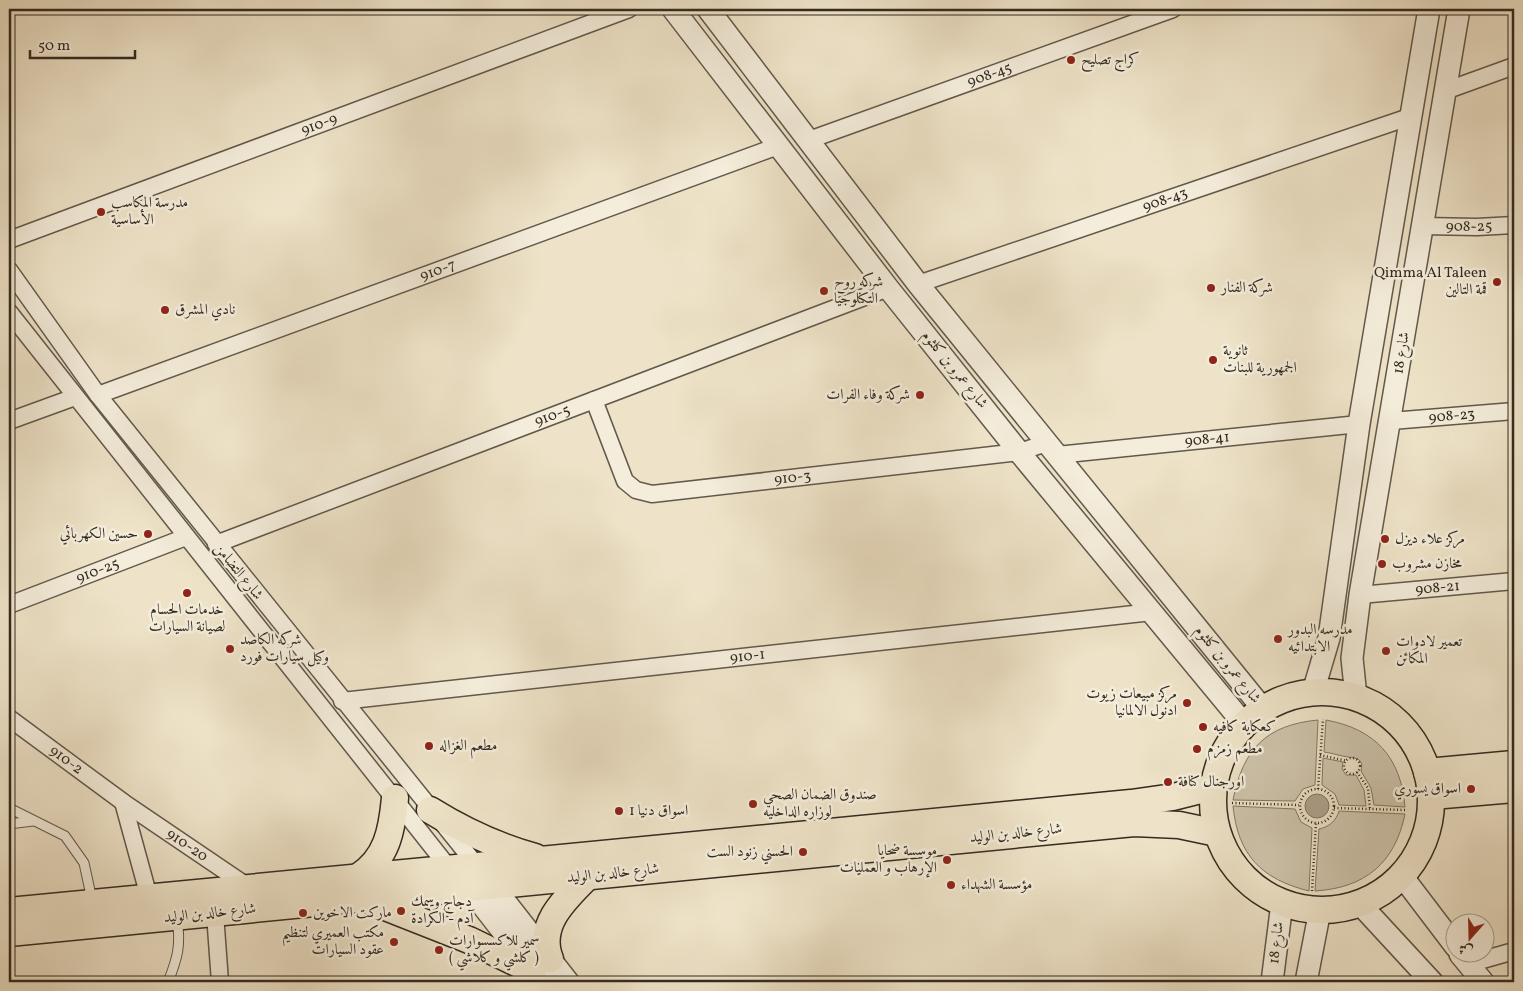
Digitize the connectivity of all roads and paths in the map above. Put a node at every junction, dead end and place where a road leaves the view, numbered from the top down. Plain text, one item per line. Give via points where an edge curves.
1 (629, 9) edge
2 (673, 9) edge
3 (708, 9) edge
4 (1173, 9) edge
5 (1429, 9) edge
6 (1459, 9) edge
7 (1514, 66) edge
8 (1445, 91) junction
9 (1412, 116) junction
10 (809, 140) junction
11 (778, 146) junction
12 (1514, 225) edge
13 (1393, 229) junction
14 (1423, 230) junction
15 (9, 240) edge
16 (9, 270) edge
17 (918, 284) junction
18 (888, 288) junction
19 (9, 312) edge
20 (98, 395) junction
21 (75, 397) junction
22 (594, 400) junction
23 (1514, 411) edge
24 (9, 421) edge
25 (1391, 421) junction
26 (1359, 424) junction
27 (1052, 449) junction
28 (1019, 452) junction
29 (186, 537) junction
30 (216, 544) junction
31 (1514, 581) edge
32 (1360, 595) junction
33 (9, 605) edge
34 (1152, 612) junction
35 (1313, 692) junction
36 (1356, 697) junction
37 (342, 701) junction
38 (1254, 716) junction
39 (9, 718) edge
40 (1323, 719) dead end
41 (1320, 755) junction
42 (1347, 760) junction
43 (1514, 764) edge
44 (1358, 772) junction
45 (1430, 784) junction
46 (1318, 789) junction
47 (1514, 789) edge
48 (1223, 795) junction
49 (395, 798) junction
50 (123, 802) junction
51 (1299, 806) junction
52 (9, 808) edge
53 (1334, 808) junction
54 (1370, 809) junction
55 (430, 810) junction
56 (1405, 810) dead end
57 (35, 821) junction
58 (9, 824) edge
59 (1316, 824) junction
60 (1217, 833) junction
61 (551, 859) junction
62 (449, 868) junction
63 (588, 876) junction
64 (1402, 876) junction
65 (479, 880) junction
66 (250, 888) junction
67 (361, 888) junction
68 (149, 897) junction
69 (1316, 901) junction
70 (93, 903) junction
71 (1282, 903) junction
72 (1360, 904) junction
73 (9, 911) edge
74 (214, 914) junction
75 (177, 917) junction
76 (70, 928) junction
77 (9, 933) edge
78 (1446, 935) edge
79 (9, 950) edge
80 (1514, 951) edge
81 (1496, 952) edge
82 (1468, 964) edge
83 (541, 971) edge
84 (168, 982) edge
85 (220, 982) edge
86 (568, 982) edge
87 (1272, 982) edge
88 (1306, 982) edge
89 (1432, 982) edge
90 (1483, 982) edge

1 - 15 street, 910-9
2 - 11 street, شارع عمرو بن كلثوم
3 - 10 street, شارع عمرو بن كلثوم
4 - 10 street, 908-45
5 - 9 street, شارع 18
6 - 8 street, شارع 18
7 - 8 street
8 - 14 street, شارع 18
9 - 13 street, شارع 18
9 - 17 street, 908-43
10 - 17 street, شارع عمرو بن كلثوم
11 - 18 street, شارع عمرو بن كلثوم
11 - 20 street, 910-7
12 - 14 street, 908-25
13 - 14 street
13 - 26 street, شارع 18
14 - 25 street, شارع 18
16 - 20 street, شارع التضامن
17 - 27 street, شارع عمرو بن كلثوم
18 - 22 street, 910-5
18 - 28 street, شارع عمرو بن كلثوم
19 - 21 street, شارع التضامن
20 - 30 street, شارع التضامن
21 - 24 street
21 - 29 street, شارع التضامن
22 - 28 street, 910-3 via 625,480 636,490 652,494
22 - 30 street, 910-5
23 - 25 street, 908-23
25 - 32 street, شارع 18
26 - 27 street, 908-41
26 - 35 street, شارع 18 via 1329,638
27 - 28 street, 910-3
27 - 38 street, شارع عمرو بن كلثوم
28 - 34 street, شارع عمرو بن كلثوم
29 - 33 street, 910-25
29 - 49 street, شارع التضامن
30 - 37 street, شارع التضامن
31 - 32 street, 908-21
32 - 36 street, شارع 18 via 1352,658
34 - 37 street, 910-1
34 - 38 street, شارع عمرو بن كلثوم
35 - 36 main road
35 - 38 main road via 1287,697
36 - 45 main road via 1383,710 1405,729 1421,753
37 - 55 street, شارع التضامن
38 - 48 main road via 1224,753
39 - 50 street, 910-2
40 - 41 path
41 - 42 path
41 - 46 path
42 - 44 path via 1358,761
42 - 44 path via 1344,765 1347,772
43 - 45 main road
44 - 54 path via 1368,788
45 - 47 main road
45 - 64 main road via 1429,825 1419,853
46 - 51 path via 1304,795
46 - 53 path via 1332,796
48 - 51 path
48 - 60 main road via 1213,810
48 - 61 main road, شارع خالد بن الوليد via 1173,797
49 - 62 street, شارع التضامن
49 - 67 main road via 391,829 380,858
50 - 66 street, 910-20
50 - 68 street
51 - 59 path via 1306,820
52 - 57 lane
53 - 54 path
53 - 59 path via 1327,821
54 - 56 path
55 - 61 main road via 513,850
55 - 65 street, شارع التضامن
57 - 58 lane
57 - 70 lane via 65,836 84,863
59 - 69 path
60 - 63 main road, شارع خالد بن الوليد via 1179,825 1134,823
60 - 71 main road via 1237,868 1254,886
61 - 65 main road, شارع خالد بن الوليد
62 - 65 main road, شارع خالد بن الوليد
62 - 67 main road, شارع خالد بن الوليد
63 - 65 main road, شارع خالد بن الوليد
63 - 83 main road via 566,898 550,924
64 - 72 main road via 1383,893
64 - 78 street
65 - 67 main road, شارع خالد بن الوليد
65 - 83 street, شارع التضامن
66 - 67 main road, شارع خالد بن الوليد
66 - 68 main road, شارع خالد بن الوليد
67 - 74 main road, شارع خالد بن الوليد
67 - 83 main road
68 - 70 main road, شارع خالد بن الوليد
69 - 71 main road
69 - 72 main road via 1340,909
69 - 88 street
70 - 73 main road, شارع خالد بن الوليد
71 - 87 street, شارع 18
72 - 89 street
74 - 75 main road, شارع خالد بن الوليد
74 - 85 street
75 - 76 main road, شارع خالد بن الوليد
75 - 84 lane via 178,958
76 - 77 main road, شارع خالد بن الوليد
76 - 79 main road
80 - 81 street
82 - 90 street
83 - 86 street, شارع التضامن

